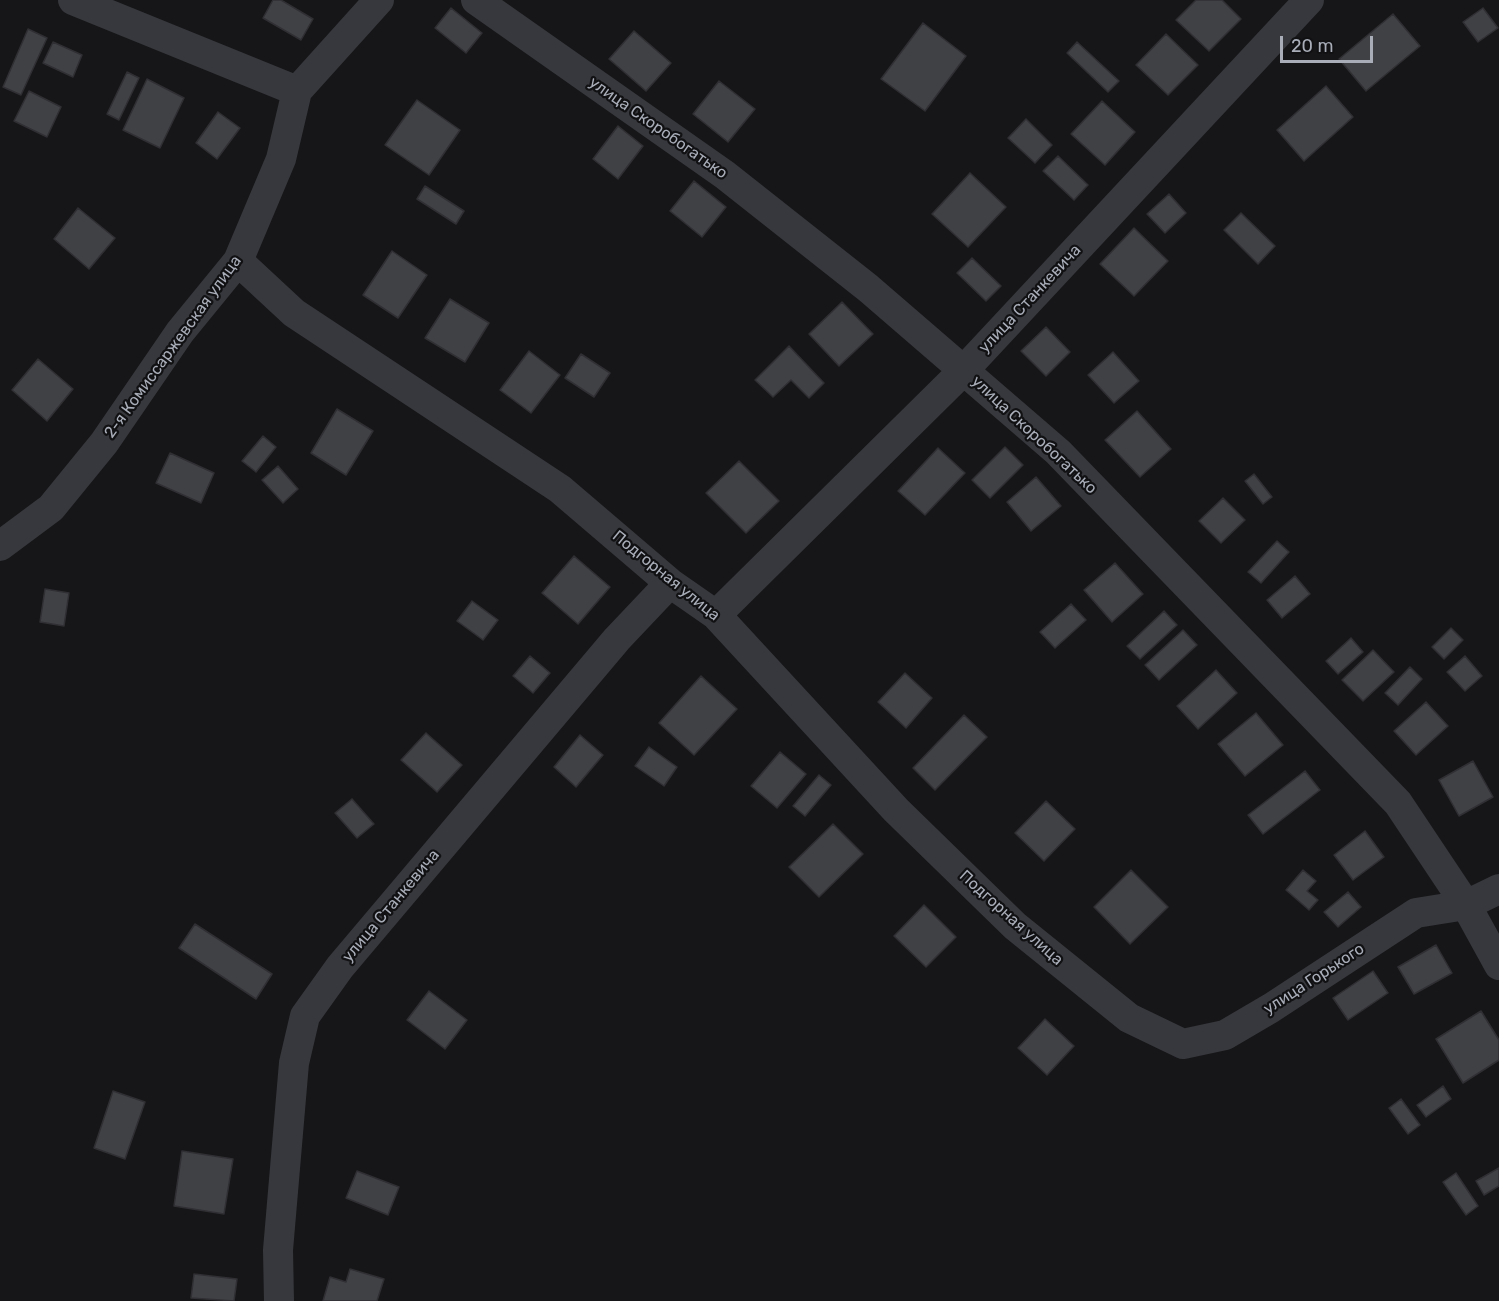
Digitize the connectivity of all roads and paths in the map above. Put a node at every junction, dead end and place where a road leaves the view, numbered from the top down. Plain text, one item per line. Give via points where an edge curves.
1 (74, 0) edge
2 (379, 0) edge
3 (476, 0) edge
4 (1309, 0) edge
5 (297, 91) junction
6 (238, 261) junction
7 (964, 370) junction
8 (0, 546) edge
9 (670, 583) junction
10 (716, 615) junction
11 (1499, 889) edge
12 (1466, 905) junction
13 (1499, 965) edge
14 (1129, 1018) joint
15 (279, 1301) edge

1 - 5 street
2 - 5 street, 2-я Комиссаржевская улица
3 - 7 street, улица Скоробогатько via 725,175
4 - 7 street, улица Станкевича
5 - 6 street, 2-я Комиссаржевская улица via 281,159
6 - 8 street, 2-я Комиссаржевская улица via 180,332 104,443 51,508
6 - 9 street, Подгорная улица via 294,313 560,489
7 - 10 street, улица Станкевича
7 - 12 street, улица Скоробогатько via 1058,452 1398,803
9 - 10 street, Подгорная улица
9 - 15 street, улица Станкевича via 617,639 363,939 305,1016 294,1063 278,1250
10 - 14 street, Подгорная улица via 896,810 1015,926
11 - 12 street, улица Горького
12 - 13 street, улица Скоробогатько
12 - 14 street, улица Горького via 1416,913 1225,1035 1183,1044

